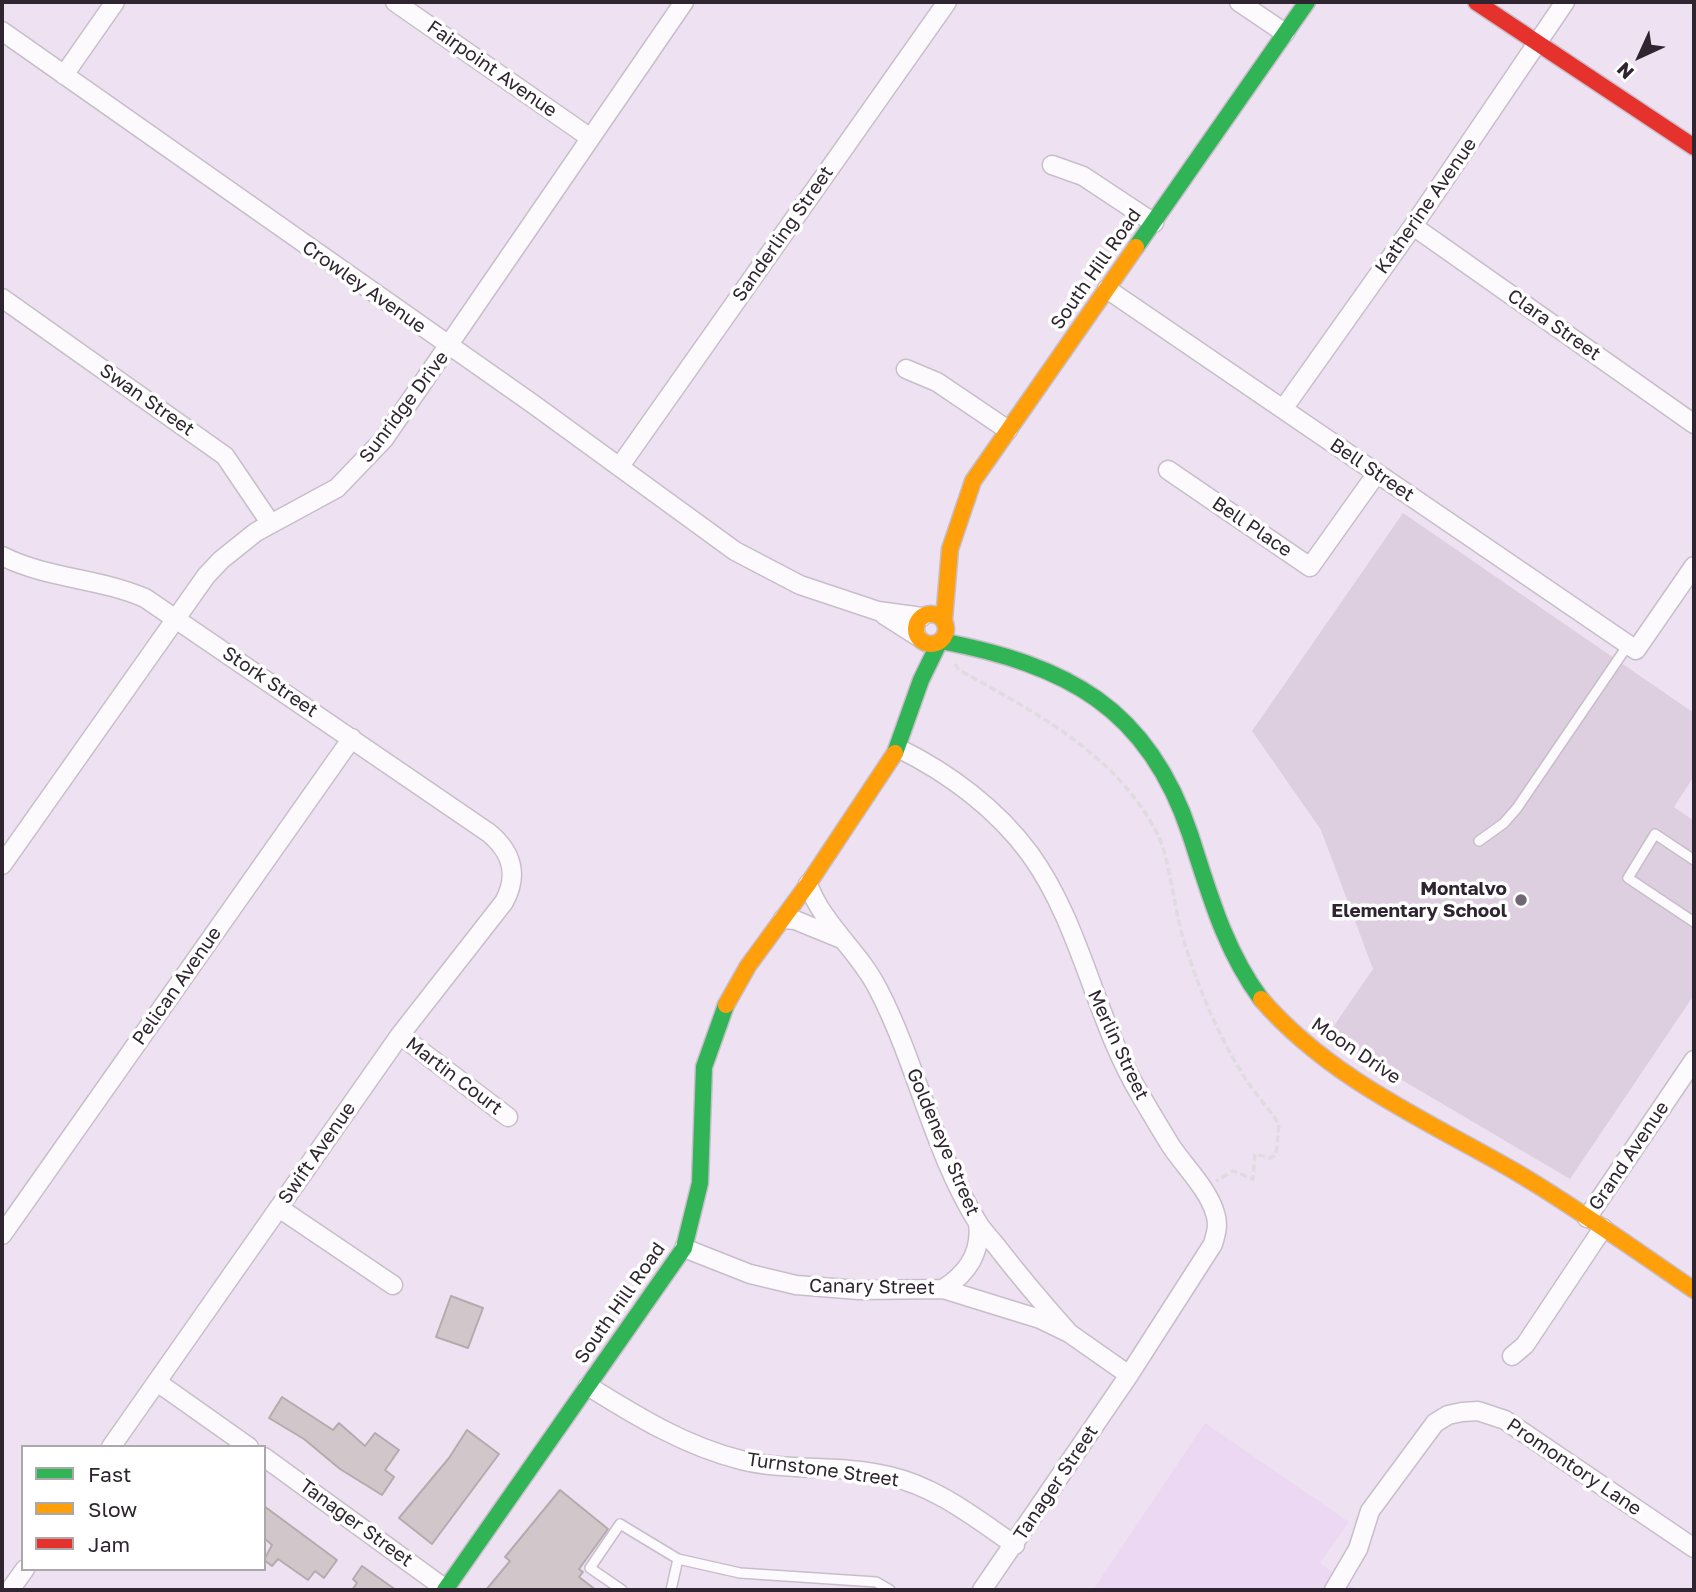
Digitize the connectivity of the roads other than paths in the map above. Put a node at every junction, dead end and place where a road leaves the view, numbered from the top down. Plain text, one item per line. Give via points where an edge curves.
1 (115, 2) edge
2 (396, 2) edge
3 (684, 2) edge
4 (947, 2) edge
5 (1238, 2) edge
6 (1307, 2) edge
7 (1476, 2) edge
8 (1565, 2) edge
9 (2, 31) edge
10 (1285, 33) junction
11 (1538, 43) junction
12 (64, 75) junction
13 (589, 137) junction
14 (1694, 147) edge
15 (1052, 165) dead end
16 (1154, 223) junction
17 (1413, 226) junction
18 (1107, 289) junction
19 (2, 298) edge
20 (449, 347) junction
21 (906, 369) dead end
22 (1283, 409) junction
23 (1694, 424) edge
24 (1008, 430) junction
25 (620, 466) junction
26 (1168, 470) dead end
27 (1377, 473) junction
28 (271, 524) junction
29 (2, 556) edge
30 (1694, 566) edge
31 (944, 572) junction
32 (878, 611) junction
33 (923, 616) junction
34 (176, 618) junction
35 (945, 621) junction
36 (918, 637) junction
37 (940, 642) junction
38 (1632, 647) junction
39 (984, 648) junction
40 (921, 680) junction
41 (352, 738) junction
42 (898, 748) junction
43 (1479, 842) dead end
44 (510, 859) joint
45 (1694, 860) edge
46 (2, 865) edge
47 (808, 884) junction
48 (783, 919) junction
49 (1694, 922) edge
50 (839, 938) junction
51 (400, 1035) junction
52 (1694, 1060) edge
53 (508, 1117) dead end
54 (279, 1208) junction
55 (1587, 1217) junction
56 (978, 1223) junction
57 (1603, 1228) junction
58 (2, 1235) edge
59 (684, 1248) junction
60 (393, 1285) dead end
61 (943, 1289) junction
62 (1694, 1290) edge
63 (1069, 1333) junction
64 (1512, 1356) dead end
65 (1129, 1375) junction
66 (157, 1382) junction
67 (588, 1386) junction
68 (112, 1445) edge
69 (246, 1445) edge
70 (266, 1458) edge
71 (1015, 1545) junction
72 (1694, 1548) edge
73 (678, 1559) junction
74 (24, 1571) edge
75 (10, 1590) edge
76 (446, 1590) edge
77 (622, 1590) edge
78 (671, 1590) edge
79 (890, 1590) edge
80 (982, 1590) edge
81 (1334, 1590) edge

1 - 12 street
2 - 13 street, Fairpoint Avenue
3 - 13 street, Sunridge Drive
4 - 25 street, Sanderling Street
5 - 10 street
6 - 10 street, South Hill Road
7 - 11 street
8 - 11 street, Katherine Avenue
9 - 12 street, Crowley Avenue
10 - 16 street, South Hill Road
11 - 14 street
11 - 17 street, Katherine Avenue
12 - 20 street, Crowley Avenue
13 - 20 street, Sunridge Drive
15 - 16 street via 1083,176
16 - 18 street, South Hill Road
17 - 22 street, Katherine Avenue
17 - 23 street, Clara Street
18 - 22 street, Bell Street
18 - 24 street, South Hill Road
19 - 28 street, Swan Street via 225,456
20 - 25 street, Crowley Avenue
20 - 28 street, Sunridge Drive via 356,471 320,500
21 - 24 street via 937,382
22 - 27 street, Bell Street
24 - 31 street, South Hill Road via 962,505
25 - 32 street, Crowley Avenue via 766,569
26 - 27 street, Bell Place via 1310,567
27 - 38 street, Bell Street
28 - 34 street, Sunridge Drive via 221,560
29 - 34 street, Stork Street via 33,570 125,589
30 - 38 street
31 - 33 street, South Hill Road
31 - 35 street, South Hill Road
32 - 33 street, Crowley Avenue
32 - 36 street, Crowley Avenue
33 - 35 street via 937,614
33 - 36 street via 916,625
34 - 41 street, Stork Street
34 - 46 street, Sunridge Drive
35 - 37 street via 947,631
35 - 39 street, Moon Drive
36 - 37 street via 930,644
36 - 40 street, South Hill Road
37 - 39 street, Moon Drive
37 - 40 street, South Hill Road
38 - 43 lane via 1517,808
39 - 55 street, Moon Drive via 1031,662 1082,687 1109,706 1150,749 1178,800 1216,922 1232,957 1282,1024 1353,1078
40 - 42 street, South Hill Road
41 - 44 street, Stork Street via 489,832
41 - 58 street, Pelican Avenue
42 - 47 street, South Hill Road
42 - 65 street, Merlin Street via 977,799 1030,855 1065,915 1109,1032 1137,1090 1216,1215 1213,1244
44 - 51 street, Swift Avenue via 513,880 504,902
45 - 49 lane via 1655,834 1628,878
47 - 48 street, South Hill Road
47 - 50 street, Goldeneye Street
48 - 50 street, Goldeneye Street
48 - 59 street, South Hill Road via 748,966 708,1047 702,1087 700,1182
50 - 56 street, Goldeneye Street via 878,988
51 - 53 street, Martin Court
51 - 54 street, Swift Avenue
52 - 55 street, Grand Avenue
54 - 60 street
54 - 66 street, Swift Avenue
55 - 57 street, Moon Drive
56 - 61 street via 979,1247 960,1276
56 - 63 street, Goldeneye Street
57 - 62 street, Moon Drive
57 - 64 street, Grand Avenue via 1525,1345
59 - 61 street, Canary Street via 750,1275 796,1285
59 - 67 street, South Hill Road
61 - 63 street, Canary Street
63 - 65 street, Canary Street
65 - 71 street, Tanager Street
66 - 68 street, Swift Avenue
66 - 69 street
67 - 71 street, Turnstone Street via 669,1434 742,1460 887,1475 917,1484
67 - 76 street, South Hill Road
70 - 76 street, Tanager Street
71 - 80 street, Tanager Street
72 - 81 street, Promontory Lane via 1505,1420 1478,1411 1462,1412 1448,1415 1424,1434 1370,1511 1358,1549
73 - 77 lane via 620,1524 590,1567
73 - 78 lane
73 - 79 lane via 740,1573 876,1582
74 - 75 street

